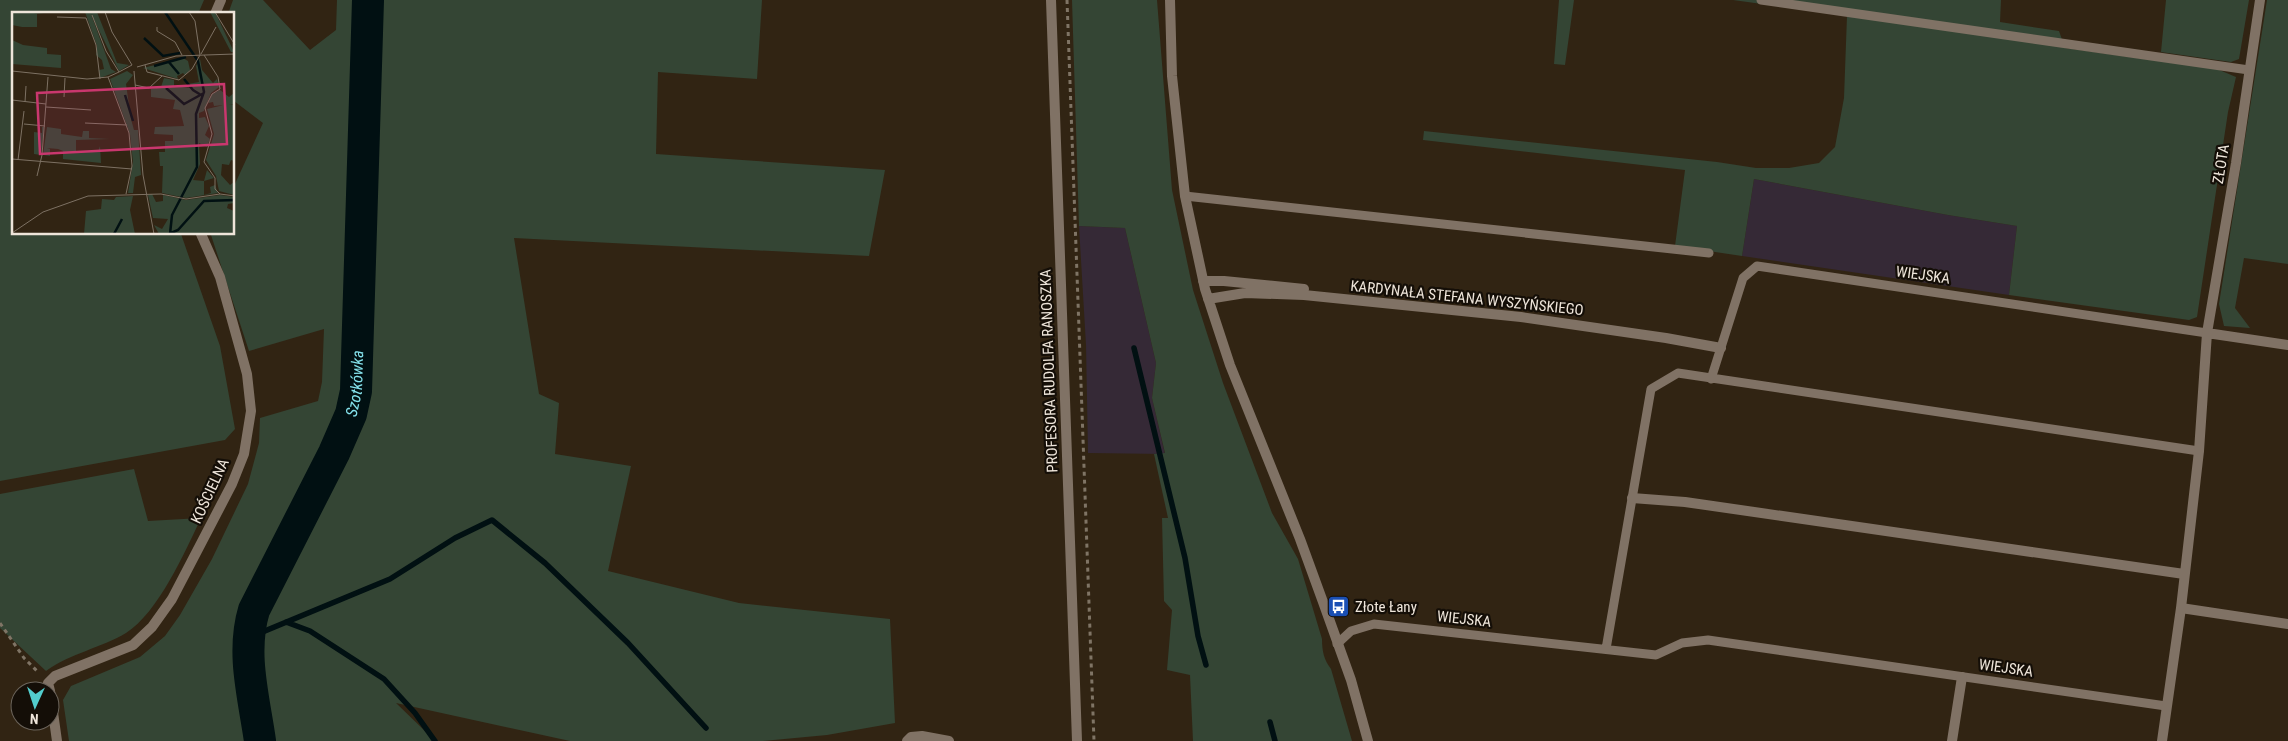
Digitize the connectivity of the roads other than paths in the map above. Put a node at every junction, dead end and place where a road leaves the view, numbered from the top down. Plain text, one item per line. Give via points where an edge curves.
1 (222, 0) edge
2 (1051, 0) edge
3 (1170, 0) edge
4 (1761, 0) edge
5 (2260, 0) edge
6 (216, 12) edge
7 (2250, 70) junction
8 (1185, 196) junction
9 (201, 235) edge
10 (1709, 253) dead end
11 (1203, 281) junction
12 (1208, 299) junction
13 (1344, 299) junction
14 (2207, 333) junction
15 (2288, 345) edge
16 (1721, 348) junction
17 (1711, 379) junction
18 (2199, 451) junction
19 (1632, 498) junction
20 (2184, 574) junction
21 (2181, 608) junction
22 (2288, 624) edge
23 (1337, 644) junction
24 (1606, 649) junction
25 (1962, 677) junction
26 (53, 681) edge
27 (2166, 706) junction
28 (907, 741) edge
29 (949, 741) edge
30 (1077, 741) edge
31 (1368, 741) edge
32 (1952, 741) edge
33 (2162, 741) edge

1 - 6 street
2 - 30 street, PROFESORA RUDOLFA RANOSZKA
3 - 8 street via 1172,76
4 - 7 lane
5 - 7 street, ZŁOTA
7 - 14 street, ZŁOTA
8 - 10 lane
8 - 11 street
9 - 26 street, KOŚCIELNA via 220,277 247,374 251,411 244,454 232,484 172,599 152,627 133,645 55,676
11 - 12 street
11 - 13 street via 1271,285
12 - 13 street, KARDYNAŁA STEFANA WYSZYŃSKIEGO via 1245,293
12 - 23 street via 1230,365 1300,539
13 - 16 street, KARDYNAŁA STEFANA WYSZYŃSKIEGO via 1521,317
14 - 15 street, WIEJSKA
14 - 16 lane, WIEJSKA via 1757,266 1743,278
14 - 18 street
16 - 17 lane, WIEJSKA
17 - 18 lane
17 - 19 lane via 1678,374 1651,389
18 - 20 street
19 - 20 street via 1685,502
19 - 24 lane
20 - 21 street
21 - 22 street
21 - 27 street
23 - 24 lane, WIEJSKA via 1351,630 1374,624
23 - 31 street
24 - 25 lane, WIEJSKA via 1656,655 1682,643 1708,640
25 - 27 lane, WIEJSKA
25 - 32 street
27 - 33 street
28 - 29 street via 910,737 922,736

